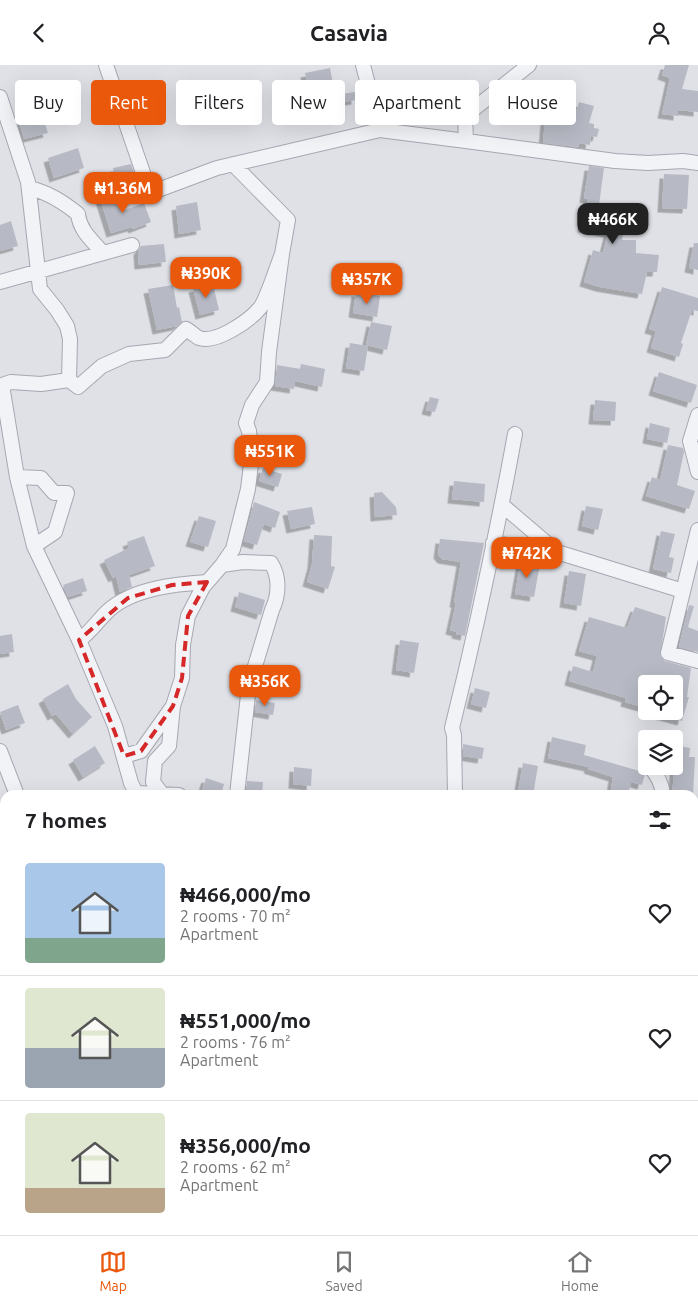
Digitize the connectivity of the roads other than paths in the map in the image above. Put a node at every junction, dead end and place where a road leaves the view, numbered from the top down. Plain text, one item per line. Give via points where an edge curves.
1 (106, 65) edge
2 (363, 65) edge
3 (529, 65) edge
4 (0, 97) edge
5 (380, 130) junction
6 (466, 141) junction
7 (698, 163) edge
8 (233, 164) junction
9 (29, 188) junction
10 (132, 245) dead end
11 (103, 253) junction
12 (282, 254) junction
13 (38, 271) junction
14 (0, 282) edge
15 (69, 381) junction
16 (1, 385) edge
17 (698, 415) edge
18 (515, 434) dead end
19 (698, 472) edge
20 (17, 477) junction
21 (502, 505) junction
22 (698, 530) edge
23 (493, 543) junction
24 (34, 546) junction
25 (557, 552) junction
26 (222, 565) junction
27 (207, 582) junction
28 (683, 591) junction
29 (79, 640) junction
30 (698, 661) edge
31 (173, 706) junction
32 (0, 751) edge
33 (124, 756) junction
34 (656, 775) edge
35 (14, 790) edge
36 (134, 790) edge
37 (159, 790) edge
38 (237, 790) edge
39 (455, 790) edge
40 (662, 790) edge

1 - 8 street via 150,193
2 - 5 street
3 - 6 street via 465,116
4 - 9 street
5 - 6 street
5 - 8 street
6 - 7 street via 615,161
8 - 12 street via 288,220
9 - 11 street via 60,199 78,213 86,235
9 - 13 street
10 - 11 street
11 - 13 street
12 - 15 street via 260,307 227,333 213,339 199,338 186,329 165,350 129,354 102,366 78,387
12 - 26 street via 267,382 252,405 246,423 252,456 248,489 233,549
13 - 14 street
13 - 15 street via 40,289 67,326 70,339
15 - 16 street
16 - 20 street
17 - 19 street via 690,441
18 - 21 street
20 - 24 street
20 - 24 street via 41,478 54,493 67,493 54,532
21 - 23 street
21 - 25 street
22 - 28 street
23 - 25 street
23 - 39 street via 452,728
24 - 29 street
25 - 28 street
26 - 27 street
26 - 38 street via 271,563 277,572 277,599 249,686
27 - 29 street via 172,585 128,598 110,610
27 - 31 street via 188,616 182,678
28 - 30 street via 668,653
29 - 33 street
31 - 33 street via 141,751
31 - 37 street via 168,746 154,761 152,782
32 - 35 street
33 - 36 street
34 - 40 street

